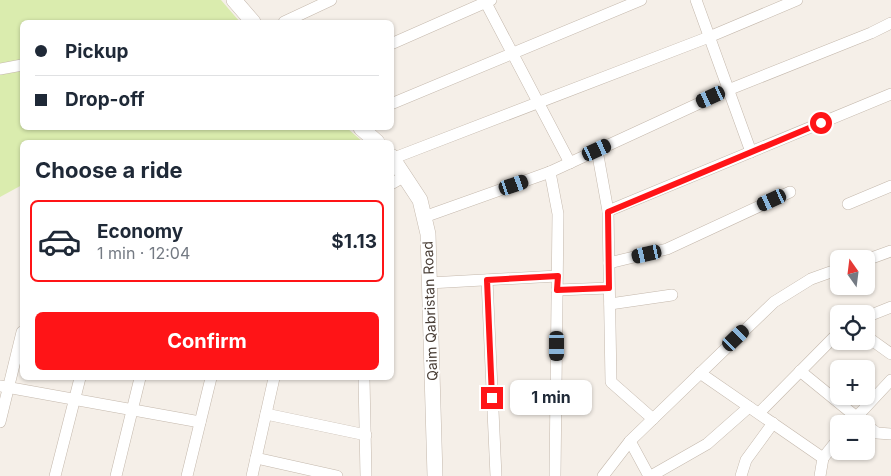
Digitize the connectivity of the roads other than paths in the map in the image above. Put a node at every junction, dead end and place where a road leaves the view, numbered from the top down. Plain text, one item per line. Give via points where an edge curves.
1 (234, 0) edge
2 (331, 0) edge
3 (641, 0) edge
4 (696, 0) edge
5 (797, 0) edge
6 (488, 1) edge
7 (251, 20) edge
8 (288, 20) edge
9 (891, 23) edge
10 (709, 37) junction
11 (394, 43) edge
12 (512, 54) junction
13 (20, 65) edge
14 (0, 68) edge
15 (728, 90) junction
16 (891, 94) edge
17 (394, 103) edge
18 (538, 103) junction
19 (363, 130) edge
20 (375, 140) edge
21 (597, 150) junction
22 (751, 152) junction
23 (394, 156) edge
24 (394, 160) edge
25 (570, 163) junction
26 (550, 172) junction
27 (405, 176) junction
28 (394, 182) edge
29 (891, 186) edge
30 (790, 192) dead end
31 (848, 204) dead end
32 (608, 212) junction
33 (424, 217) junction
34 (891, 251) edge
35 (875, 257) edge
36 (609, 263) junction
37 (830, 273) edge
38 (558, 276) junction
39 (487, 280) junction
40 (430, 283) junction
41 (609, 288) junction
42 (557, 290) junction
43 (672, 295) dead end
44 (610, 304) junction
45 (891, 307) edge
46 (875, 313) edge
47 (20, 338) edge
48 (830, 341) edge
49 (875, 342) edge
50 (891, 354) edge
51 (800, 371) junction
52 (700, 373) junction
53 (79, 380) edge
54 (140, 380) edge
55 (210, 380) edge
56 (274, 380) edge
57 (364, 380) edge
58 (891, 380) edge
59 (4, 387) edge
60 (74, 400) junction
61 (749, 406) junction
62 (132, 410) junction
63 (759, 413) junction
64 (266, 414) junction
65 (848, 415) edge
66 (858, 415) edge
67 (653, 419) junction
68 (0, 422) edge
69 (200, 422) junction
70 (773, 424) junction
71 (875, 431) edge
72 (891, 434) edge
73 (366, 435) junction
74 (630, 441) junction
75 (830, 449) edge
76 (256, 458) junction
77 (823, 458) junction
78 (55, 476) edge
79 (116, 476) edge
80 (188, 476) edge
81 (252, 476) edge
82 (337, 476) edge
83 (366, 476) edge
84 (435, 476) edge
85 (496, 476) edge
86 (556, 476) edge
87 (603, 476) edge
88 (650, 476) edge
89 (741, 476) edge
90 (820, 476) edge

1 - 7 street
2 - 8 street
3 - 12 street
4 - 10 street
5 - 10 street
6 - 11 street
6 - 12 street
9 - 15 street
10 - 15 street
10 - 18 street
12 - 17 street
12 - 18 street
13 - 14 street
15 - 21 street
15 - 22 street
16 - 22 street
18 - 23 street
18 - 25 street
19 - 20 street
21 - 25 street
21 - 32 street
22 - 32 street
24 - 27 street, Qaim Qabristan Road
25 - 26 street
26 - 33 street
26 - 38 street via 558,214
27 - 28 street
27 - 33 street, Qaim Qabristan Road via 420,200
29 - 31 street
30 - 36 street via 667,249
32 - 36 street
33 - 40 street, Qaim Qabristan Road
34 - 35 street
36 - 41 street
37 - 52 street via 811,279 774,302
38 - 39 street
38 - 42 street
39 - 40 street
39 - 85 street
40 - 84 street, Qaim Qabristan Road
41 - 42 street
41 - 44 street
42 - 86 street
43 - 44 street
44 - 67 street via 611,382
45 - 46 street
47 - 59 street
48 - 51 street
49 - 50 street
51 - 63 street
51 - 65 street
52 - 61 street
52 - 67 street
53 - 60 street
54 - 62 street
55 - 69 street
56 - 64 street
57 - 73 street
58 - 66 street
59 - 60 street
59 - 68 street
60 - 62 street
60 - 78 street
61 - 63 street
61 - 88 street via 707,444
62 - 69 street
62 - 79 street
63 - 70 street
64 - 73 street
64 - 76 street
67 - 74 street
69 - 80 street
70 - 77 street
70 - 89 street via 746,460
71 - 72 street
73 - 83 street
74 - 87 street
74 - 88 street
75 - 77 street
76 - 81 street
76 - 82 street
77 - 90 street

